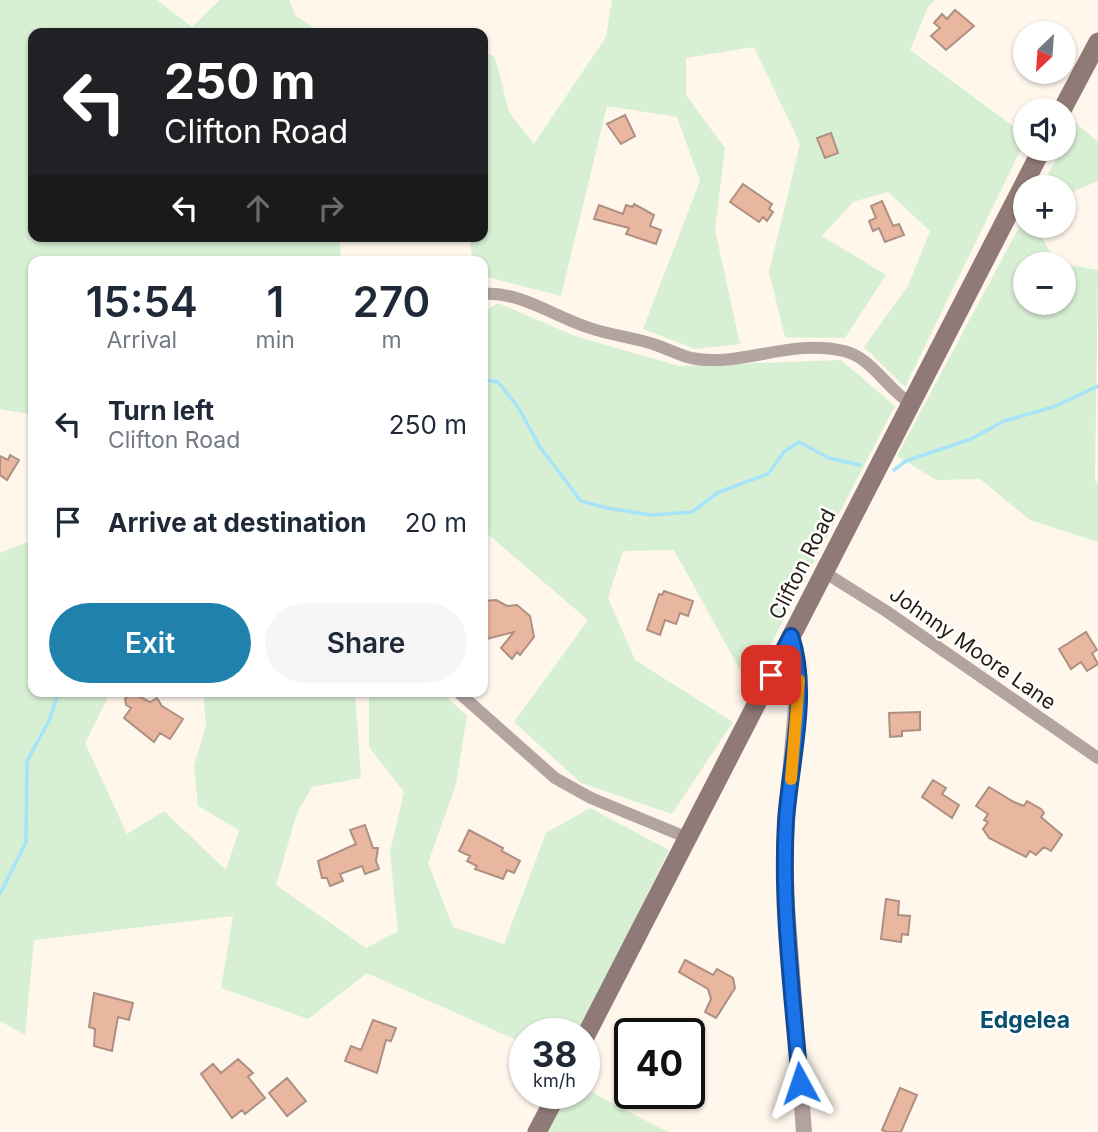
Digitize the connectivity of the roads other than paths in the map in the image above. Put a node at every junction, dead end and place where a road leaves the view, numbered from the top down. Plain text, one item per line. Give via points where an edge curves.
1 (1098, 42) edge
2 (1092, 67) edge
3 (1070, 98) edge
4 (1036, 161) edge
5 (488, 295) edge
6 (910, 403) junction
7 (824, 572) junction
8 (791, 636) junction
9 (464, 697) edge
10 (1098, 758) edge
11 (688, 838) junction
12 (595, 1018) edge
13 (549, 1109) edge
14 (537, 1132) edge
15 (804, 1132) edge

1 - 2 main road
2 - 3 main road
4 - 6 main road, Clifton Road
5 - 6 street via 519,299 581,325 691,358 730,359 790,347 844,351 864,360 895,394
6 - 7 main road, Clifton Road
7 - 8 main road, Clifton Road
7 - 10 street, Johnny Moore Lane
8 - 11 main road, Clifton Road
8 - 15 street via 799,673 785,880
9 - 11 street via 555,778
11 - 12 main road, Clifton Road
13 - 14 main road

